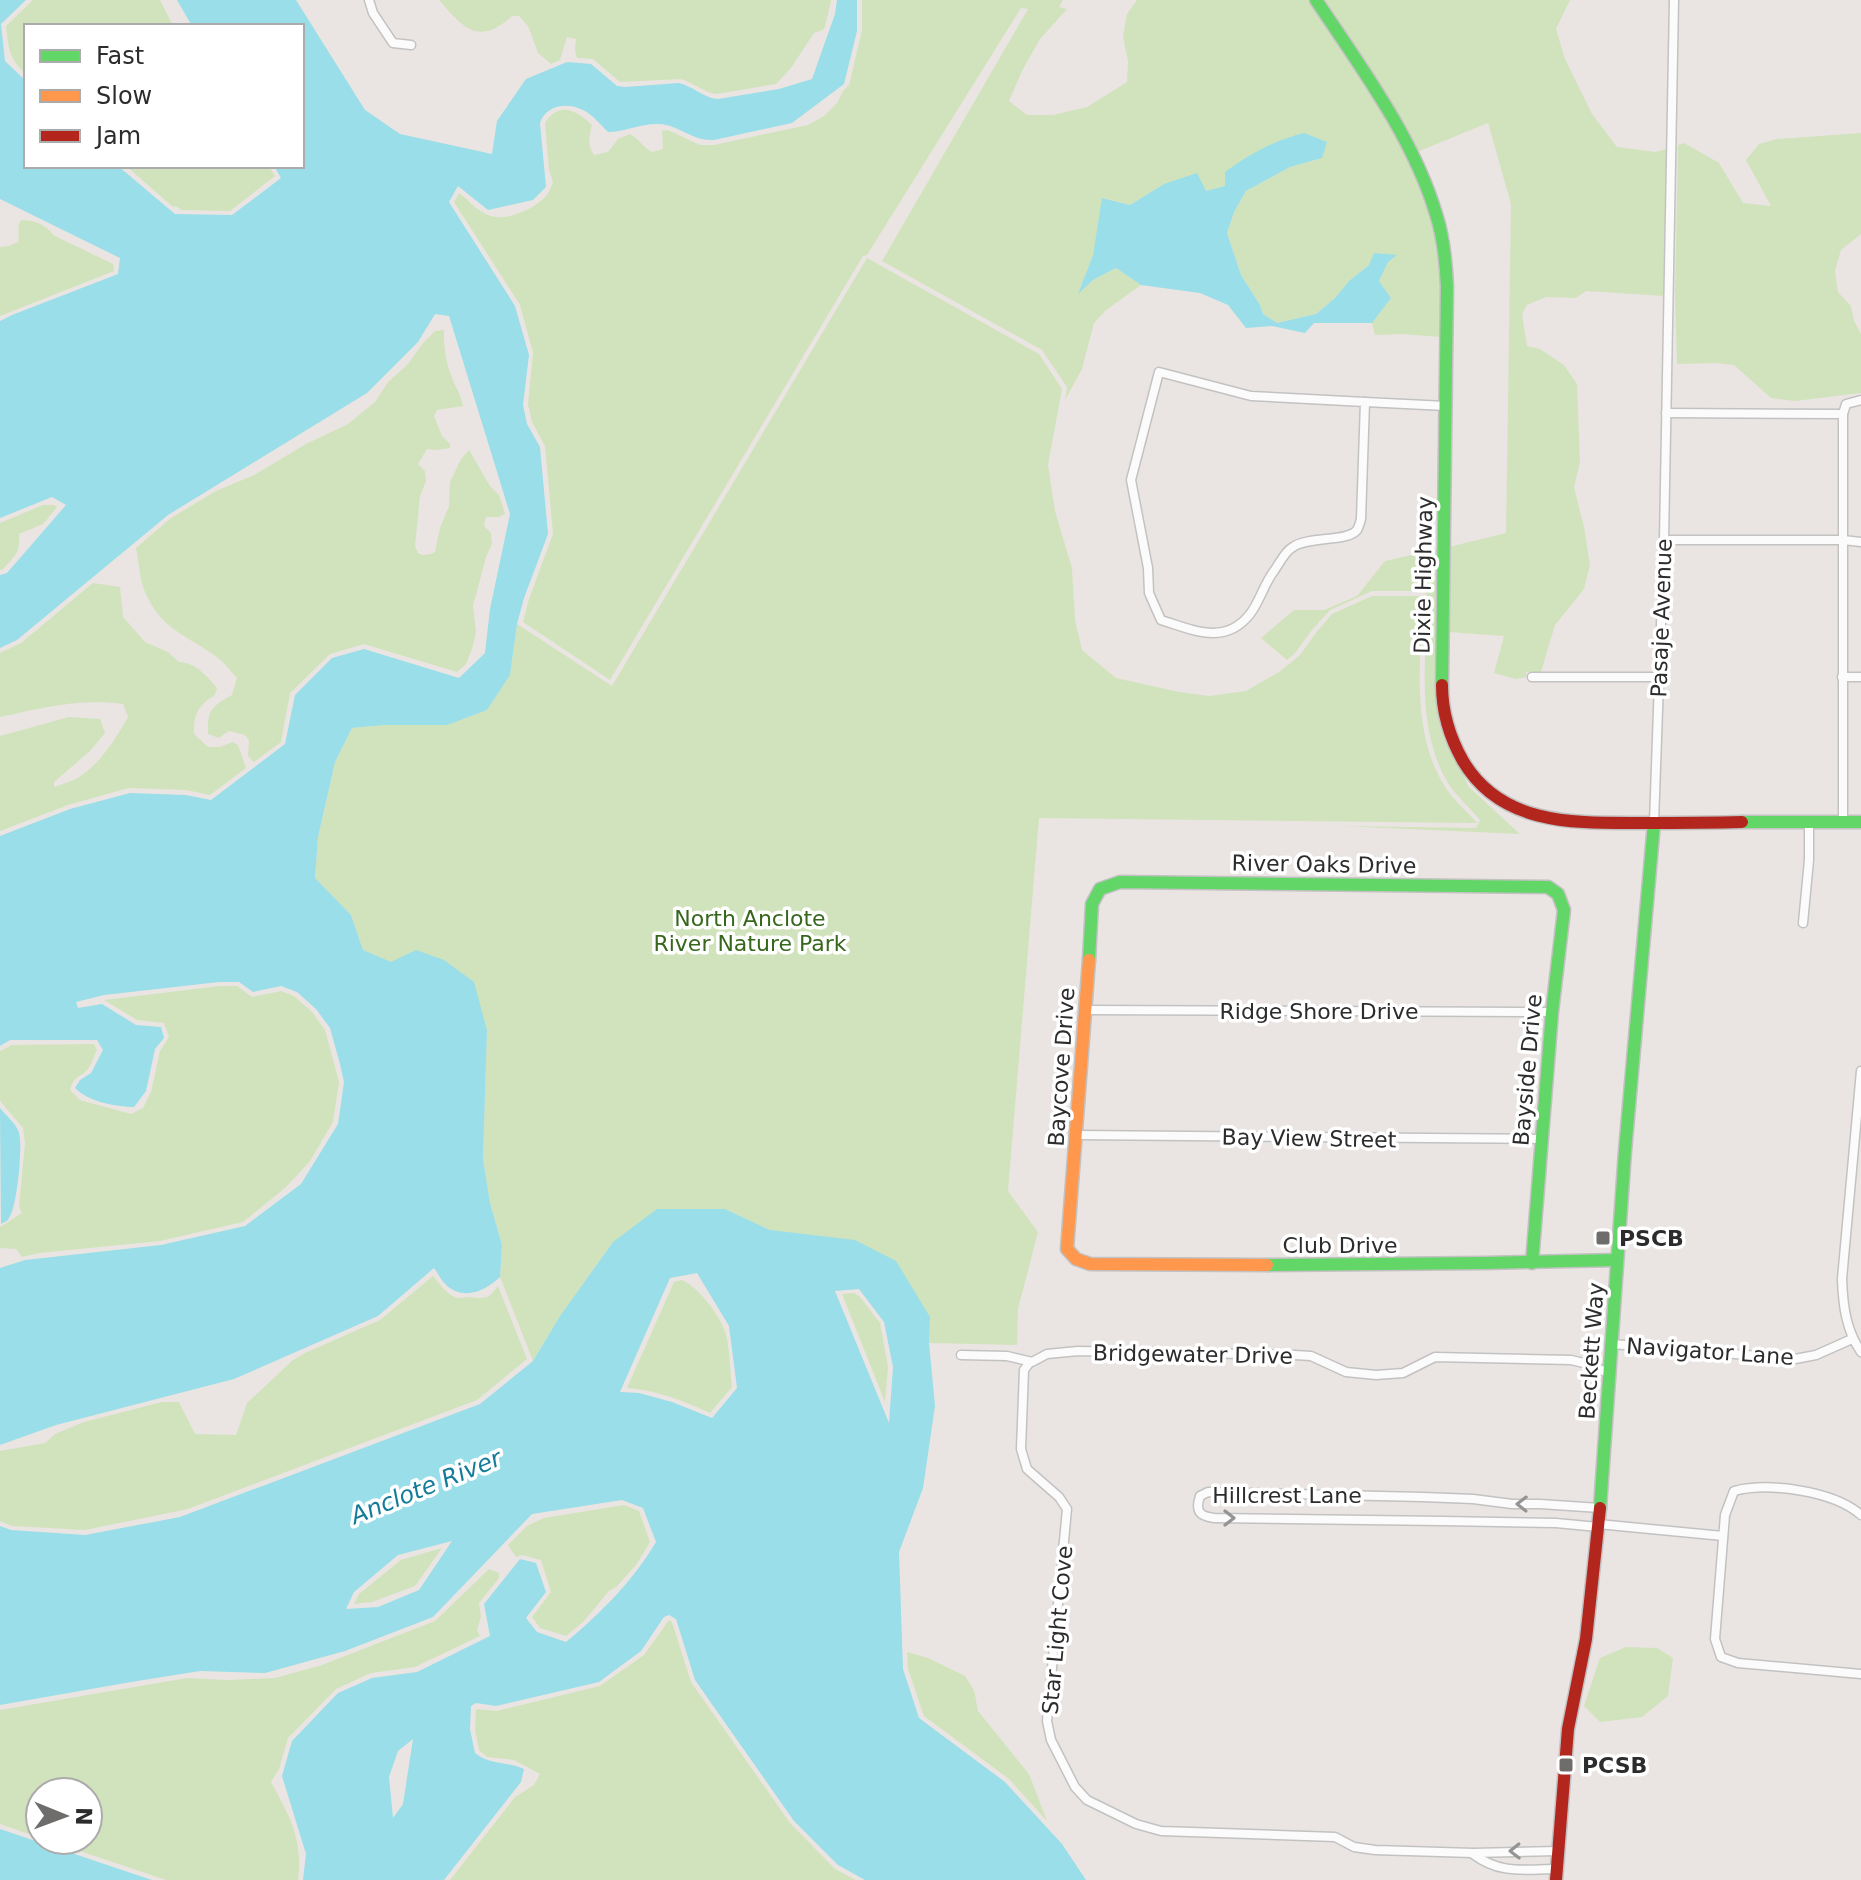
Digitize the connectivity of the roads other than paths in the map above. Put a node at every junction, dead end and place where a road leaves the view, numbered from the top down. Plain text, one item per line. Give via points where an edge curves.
1 (369, 0) edge
2 (1316, 0) edge
3 (1674, 0) edge
4 (411, 45) dead end
5 (1861, 400) edge
6 (1365, 402) junction
7 (1446, 406) junction
8 (1666, 413) junction
9 (1843, 414) junction
10 (1664, 540) junction
11 (1843, 540) junction
12 (1861, 542) edge
13 (1532, 677) dead end
14 (1658, 677) junction
15 (1842, 677) junction
16 (1861, 677) edge
17 (1809, 822) junction
18 (1861, 822) edge
19 (1654, 823) junction
20 (1843, 823) junction
21 (1548, 887) joint
22 (1100, 889) joint
23 (1803, 923) dead end
24 (1086, 1010) junction
25 (1552, 1012) junction
26 (1861, 1071) edge
27 (1859, 1118) edge
28 (1077, 1135) junction
29 (1541, 1139) junction
30 (1067, 1249) joint
31 (1617, 1260) junction
32 (1532, 1263) junction
33 (1852, 1339) junction
34 (1612, 1344) junction
35 (1861, 1352) edge
36 (961, 1355) dead end
37 (1030, 1362) junction
38 (1610, 1374) junction
39 (1600, 1508) junction
40 (1861, 1515) edge
41 (1598, 1525) junction
42 (1723, 1536) junction
43 (1861, 1674) edge
44 (1558, 1851) junction
45 (1473, 1853) junction
46 (1556, 1874) edge

1 - 4 street via 393,43
2 - 7 street, Dixie Highway via 1402,134 1438,218 1447,287
3 - 8 street, Pasaje Avenue
5 - 9 street via 1846,404
6 - 6 street via 1357,531 1292,547 1250,613 1234,628 1216,635 1161,620 1149,593 1131,480 1159,372 1251,396
6 - 7 street
7 - 19 street, Dixie Highway via 1442,697 1455,751 1498,799 1528,814 1554,821
8 - 9 street
8 - 10 street, Pasaje Avenue
9 - 11 street
10 - 11 street
10 - 14 street, Pasaje Avenue
11 - 12 street
11 - 15 street
13 - 14 street
14 - 19 street, Pasaje Avenue
15 - 16 street
15 - 20 street
17 - 19 street, Dixie Highway
17 - 20 street, Dixie Highway
17 - 23 street
18 - 20 street, Dixie Highway
19 - 31 street, Beckett Way
21 - 22 street, River Oaks Drive via 1120,882
21 - 25 street, Bayside Drive via 1558,894 1564,910
22 - 24 street, Baycove Drive via 1092,904
24 - 25 street, Ridge Shore Drive
24 - 28 street, Baycove Drive
25 - 29 street, Bayside Drive
26 - 27 street
27 - 33 street via 1842,1279
28 - 29 street, Bay View Street
28 - 30 street, Baycove Drive
29 - 32 street, Bayside Drive
30 - 32 street, Club Drive via 1090,1264
31 - 32 street, Club Drive
31 - 34 street, Beckett Way
33 - 34 street, Navigator Lane via 1795,1359
33 - 35 street
34 - 38 street, Beckett Way
36 - 37 street, Bridgewater Drive
37 - 38 street, Bridgewater Drive via 1047,1354 1078,1351 1295,1355 1311,1356 1346,1372 1376,1375 1403,1373 1435,1357 1576,1360
37 - 45 street, Star Light Cove via 1024,1370 1021,1449 1027,1469 1067,1509 1047,1721 1075,1787 1087,1800 1161,1831 1335,1837 1375,1850
38 - 39 street, Beckett Way
39 - 41 street, Beckett Way
39 -> 41 street, Hillcrest Lane via 1436,1497 1208,1492 1197,1504 1205,1517 1214,1518
40 - 42 street via 1820,1495 1747,1487 1734,1491
41 - 42 street
41 - 44 street, Beckett Way via 1586,1639 1568,1729
42 - 43 street via 1715,1639 1721,1657
44 -> 45 street, Star Light Cove
44 - 46 street, Beckett Way
45 - 46 street, Star Light Cove via 1503,1869

